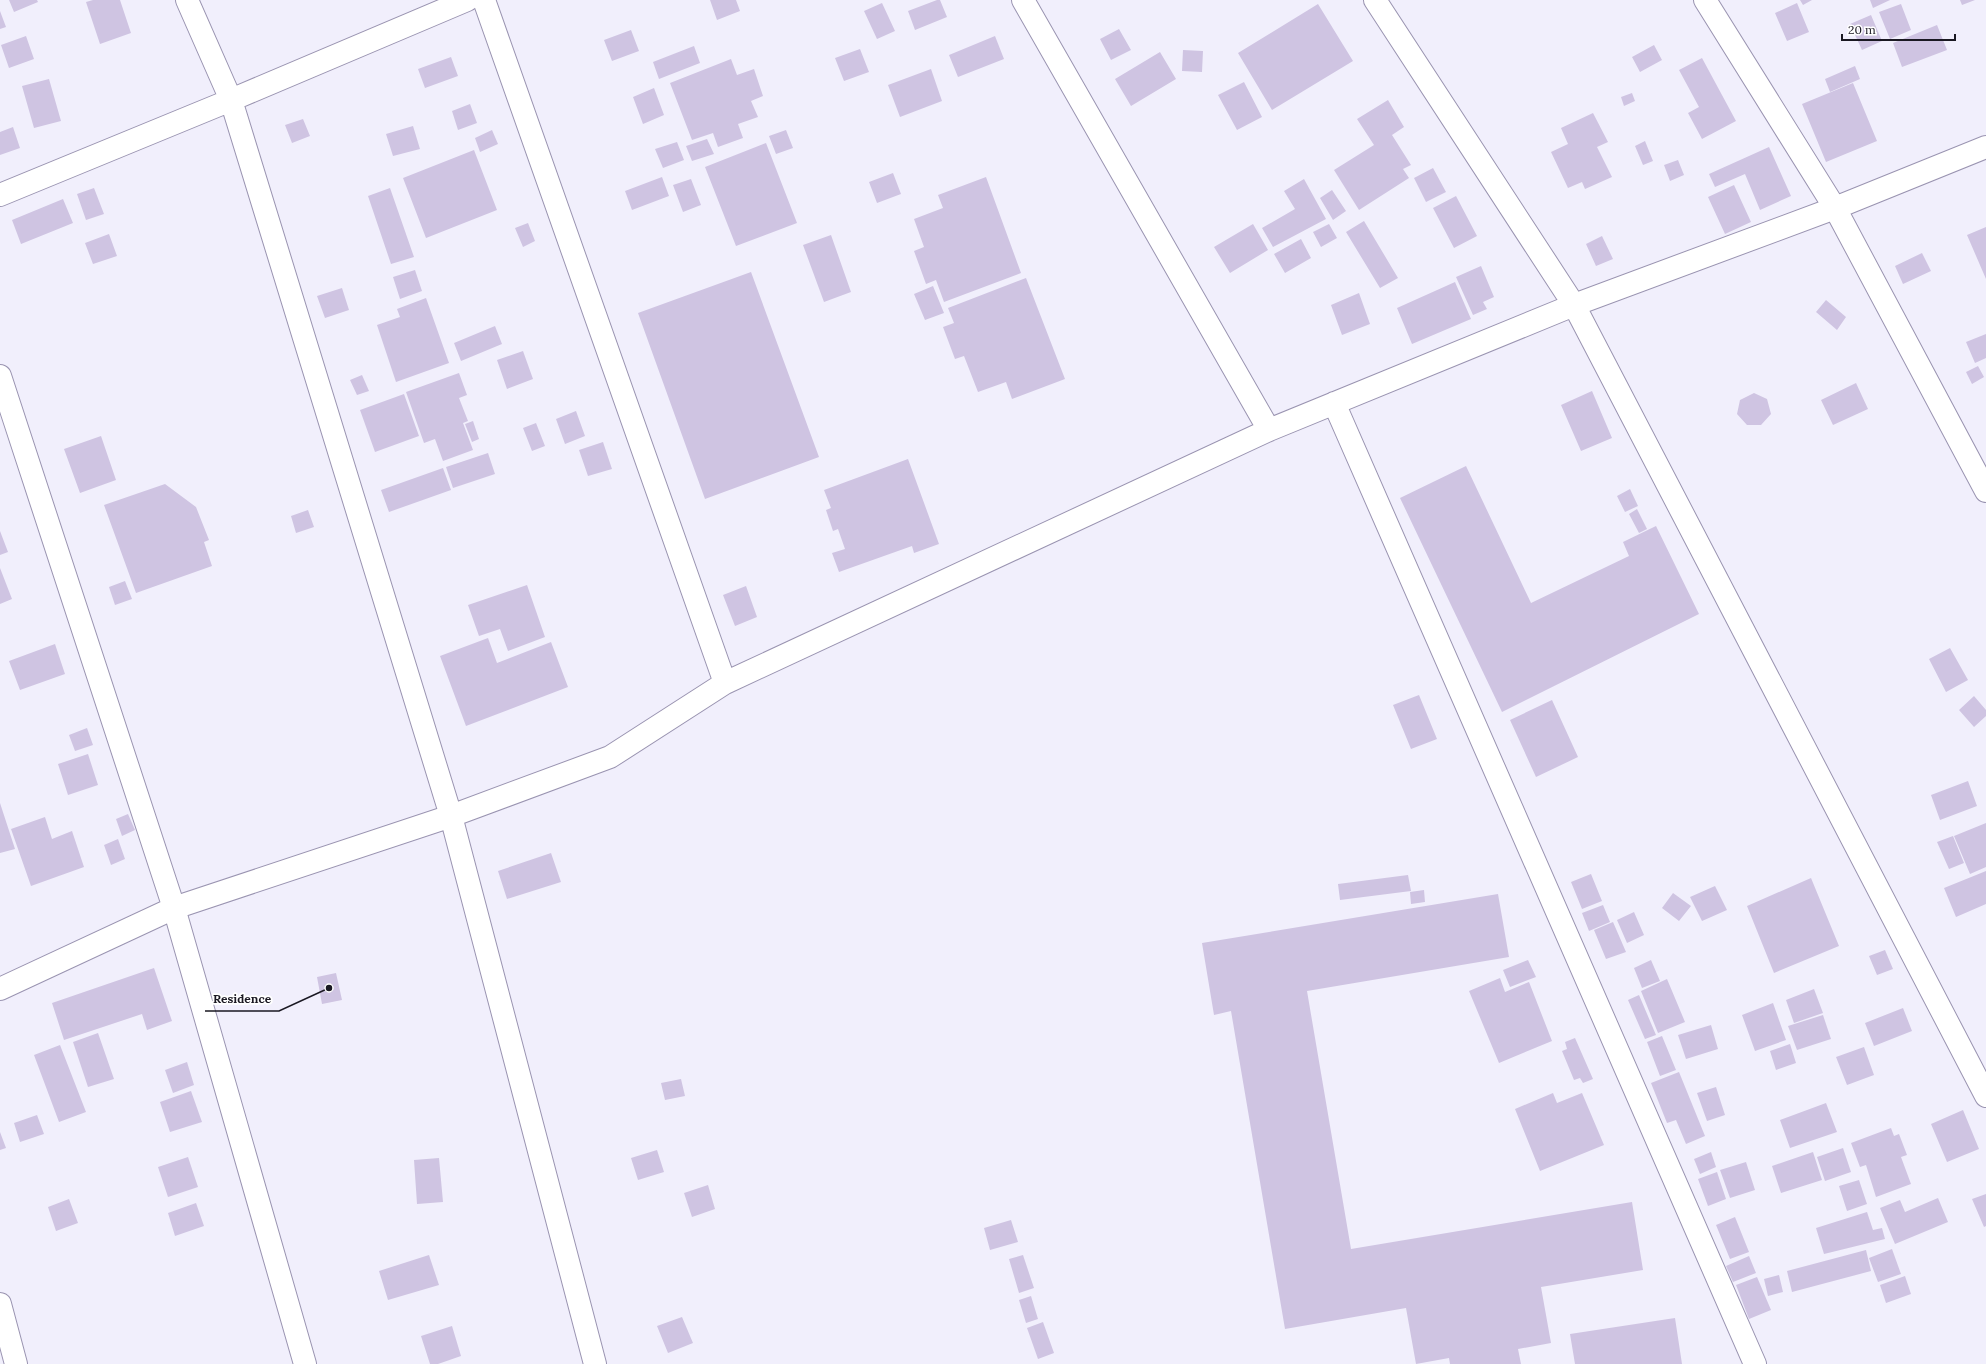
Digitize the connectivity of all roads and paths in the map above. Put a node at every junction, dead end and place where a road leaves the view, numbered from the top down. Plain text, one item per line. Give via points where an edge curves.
1 (187, 0) edge
2 (467, 0) edge
3 (484, 0) edge
4 (1023, 0) edge
5 (1376, 0) edge
6 (1705, 0) edge
7 (231, 100) junction
8 (1986, 147) edge
9 (0, 195) edge
10 (1835, 208) junction
11 (1574, 304) junction
12 (0, 376) edge
13 (1334, 403) junction
14 (1269, 430) junction
15 (1986, 491) edge
16 (725, 684) junction
17 (451, 816) junction
18 (174, 908) junction
19 (0, 989) edge
20 (1986, 1096) edge
21 (0, 1304) edge
22 (16, 1364) edge
23 (305, 1364) edge
24 (595, 1364) edge
25 (1755, 1364) edge

1 - 7 street
2 - 7 street
3 - 16 street
4 - 14 street
5 - 11 street
6 - 10 street
7 - 9 street
7 - 17 street
8 - 10 street
10 - 11 street
10 - 15 street
11 - 13 street
11 - 20 street
12 - 18 street
13 - 14 street
13 - 25 street
14 - 16 street
16 - 17 street via 610,757
17 - 18 street
17 - 24 street
18 - 19 street
18 - 23 street
21 - 22 street

